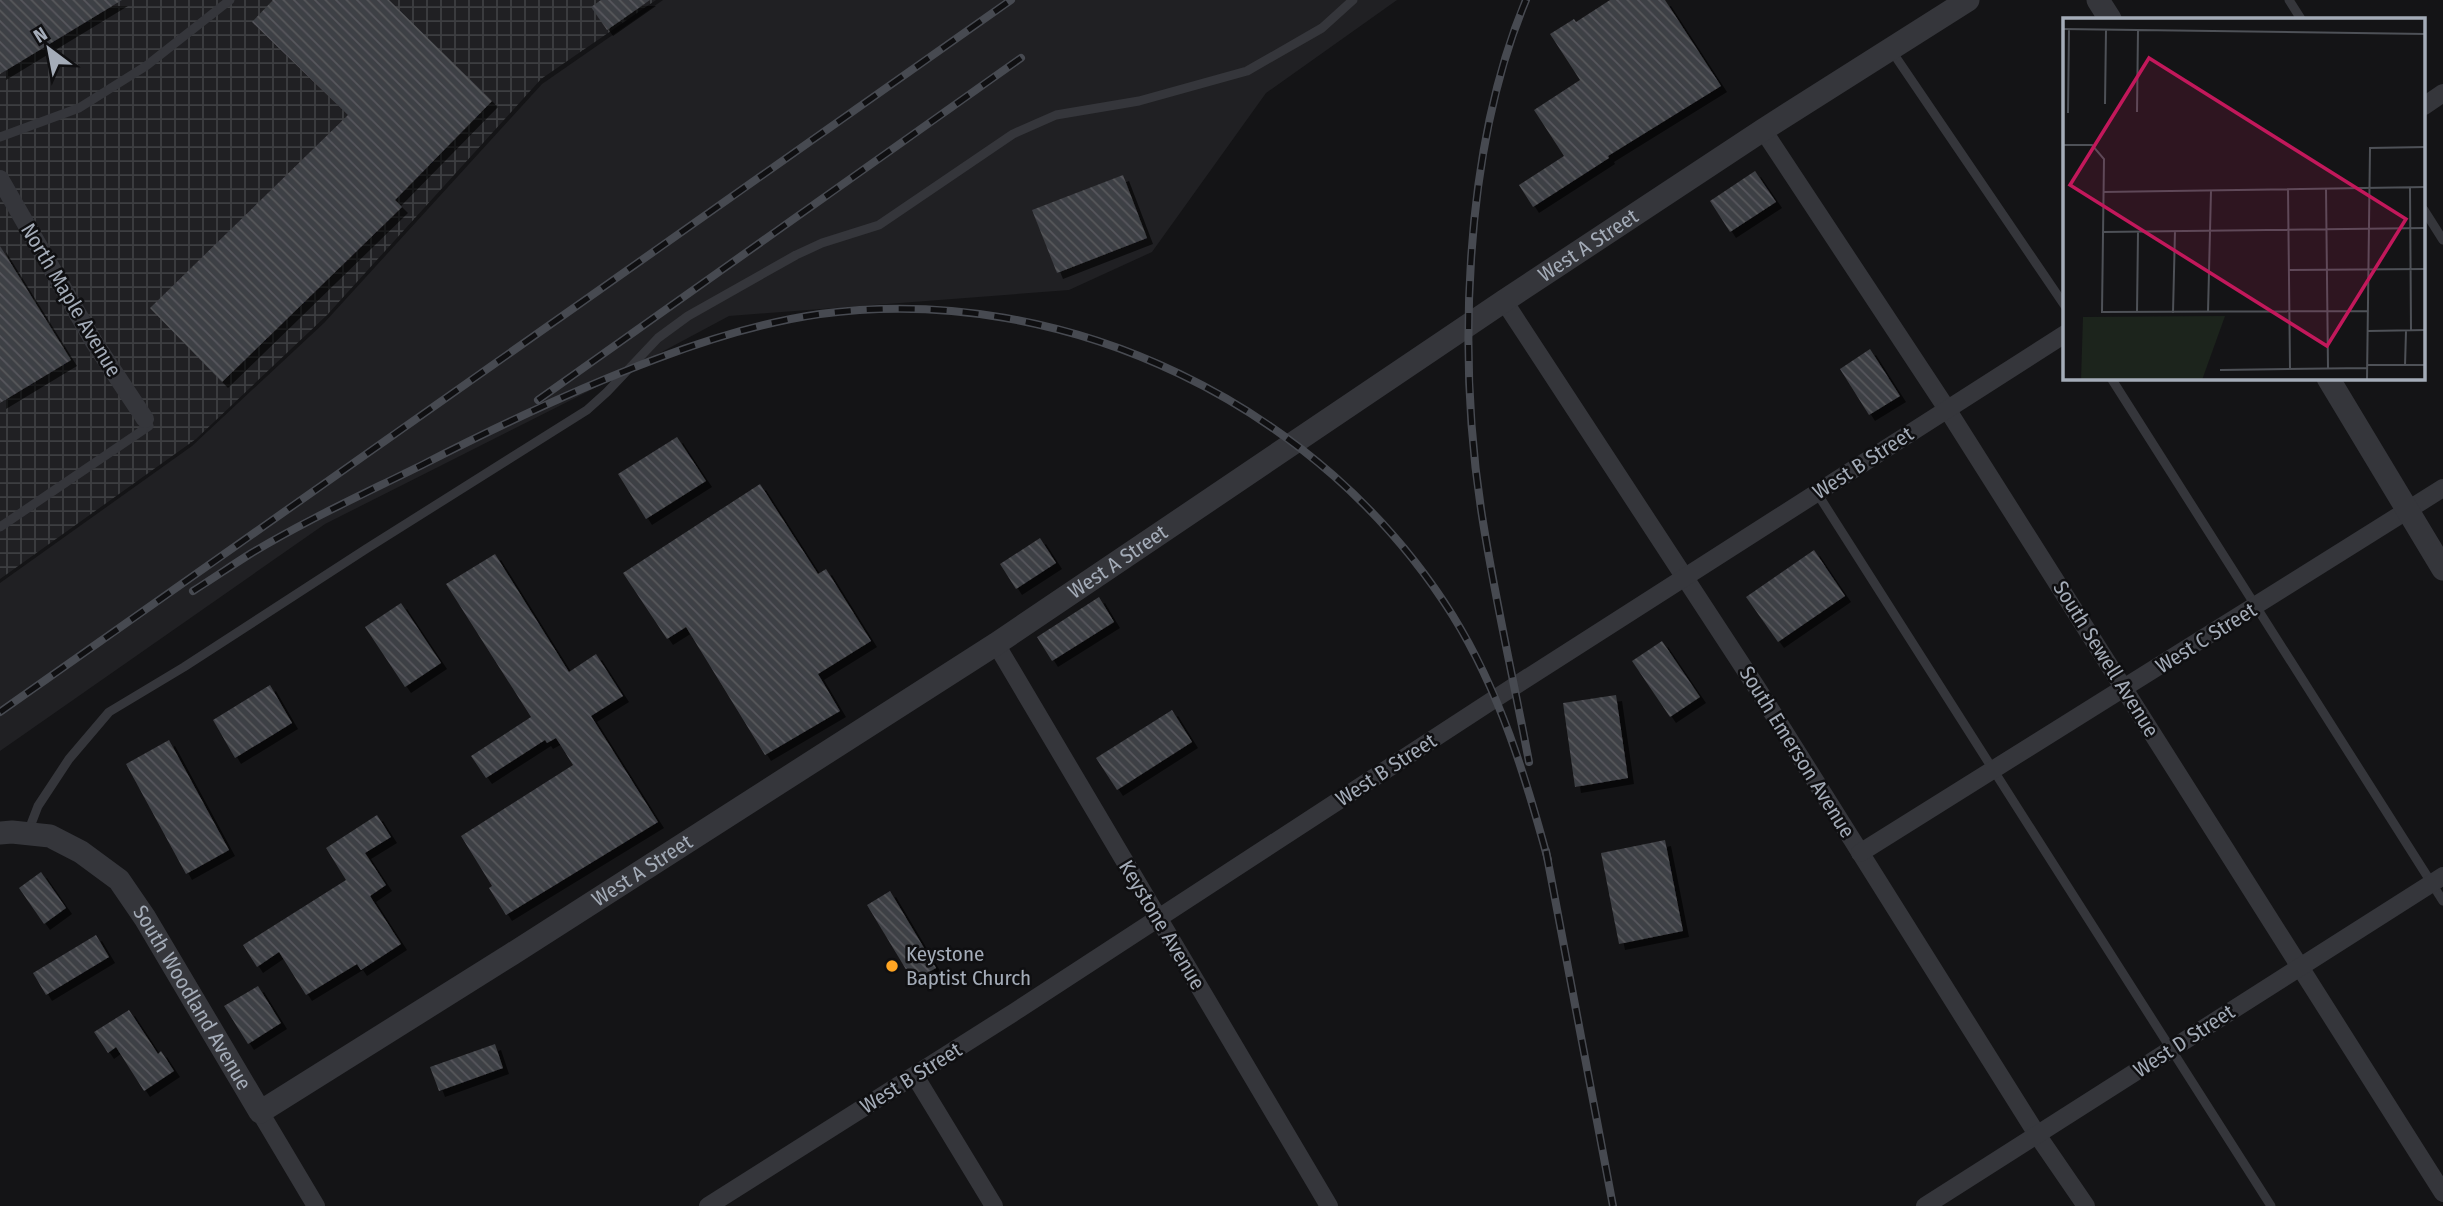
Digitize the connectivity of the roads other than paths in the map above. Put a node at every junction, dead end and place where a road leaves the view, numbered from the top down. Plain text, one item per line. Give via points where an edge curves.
1 (230, 0) edge
2 (1353, 0) edge
3 (1968, 0) edge
4 (2098, 0) edge
5 (2289, 0) edge
6 (2109, 18) edge
7 (2300, 18) edge
8 (1890, 50) junction
9 (2443, 93) edge
10 (2426, 105) edge
11 (1763, 130) junction
12 (0, 137) edge
13 (0, 179) edge
14 (2426, 213) edge
15 (2443, 240) edge
16 (1504, 301) junction
17 (2063, 303) edge
18 (2063, 335) edge
19 (2112, 380) edge
20 (2329, 380) edge
21 (1947, 409) junction
22 (145, 419) joint
23 (2443, 488) edge
24 (1817, 493) junction
25 (2408, 511) junction
26 (0, 527) edge
27 (2443, 569) edge
28 (1686, 577) junction
29 (2256, 607) junction
30 (996, 644) junction
31 (2125, 688) junction
32 (1993, 771) junction
33 (0, 833) edge
34 (27, 834) junction
35 (1860, 853) junction
36 (2437, 879) edge
37 (2443, 901) edge
38 (1158, 919) junction
39 (2300, 966) junction
40 (2171, 1049) junction
41 (915, 1076) junction
42 (260, 1112) junction
43 (2038, 1136) junction
44 (2443, 1193) edge
45 (316, 1206) edge
46 (708, 1206) edge
47 (993, 1206) edge
48 (1329, 1206) edge
49 (1925, 1206) edge
50 (2085, 1206) edge
51 (2271, 1206) edge

1 - 12 lane via 146,66 79,108
2 - 34 lane via 1322,28 1247,71 1139,101 1056,115 1013,134 879,225 796,255 688,316 658,338 587,410 109,712 69,759 38,806
3 - 8 street, West A Street
4 - 6 street
5 - 7 lane
8 - 11 street, West A Street
8 - 17 lane
9 - 10 street
11 - 16 street, West A Street
11 - 21 street, South Sewell Avenue
13 - 22 street, North Maple Avenue via 94,342
14 - 15 lane
16 - 28 street, South Emerson Avenue
16 - 30 street, West A Street
18 - 21 street, West B Street
19 - 29 lane
20 - 25 street
21 - 24 street, West B Street
21 - 31 street, South Sewell Avenue
22 - 26 lane via 149,426
23 - 25 street, West C Street
24 - 28 street, West B Street
24 - 32 lane
25 - 27 street
25 - 29 street, West C Street
28 - 35 street, South Emerson Avenue
28 - 38 street, West B Street
29 - 31 street, West C Street
29 - 36 lane
30 - 38 street, Keystone Avenue
30 - 42 street, West A Street
31 - 32 street, West C Street
31 - 39 street, South Sewell Avenue
32 - 35 street, West C Street
32 - 40 lane
33 - 34 street, South Woodland Avenue
34 - 42 street, South Woodland Avenue via 50,836 119,880
35 - 43 street, South Emerson Avenue
36 - 37 lane
36 - 39 street, West D Street
38 - 41 street, West B Street
38 - 48 street, Keystone Avenue
39 - 40 street, West D Street
39 - 44 street, South Sewell Avenue
40 - 43 street, West D Street
40 - 51 lane
41 - 46 street, West B Street
41 - 47 street
42 - 45 street, South Woodland Avenue
43 - 49 street, West D Street
43 - 50 street, South Emerson Avenue

